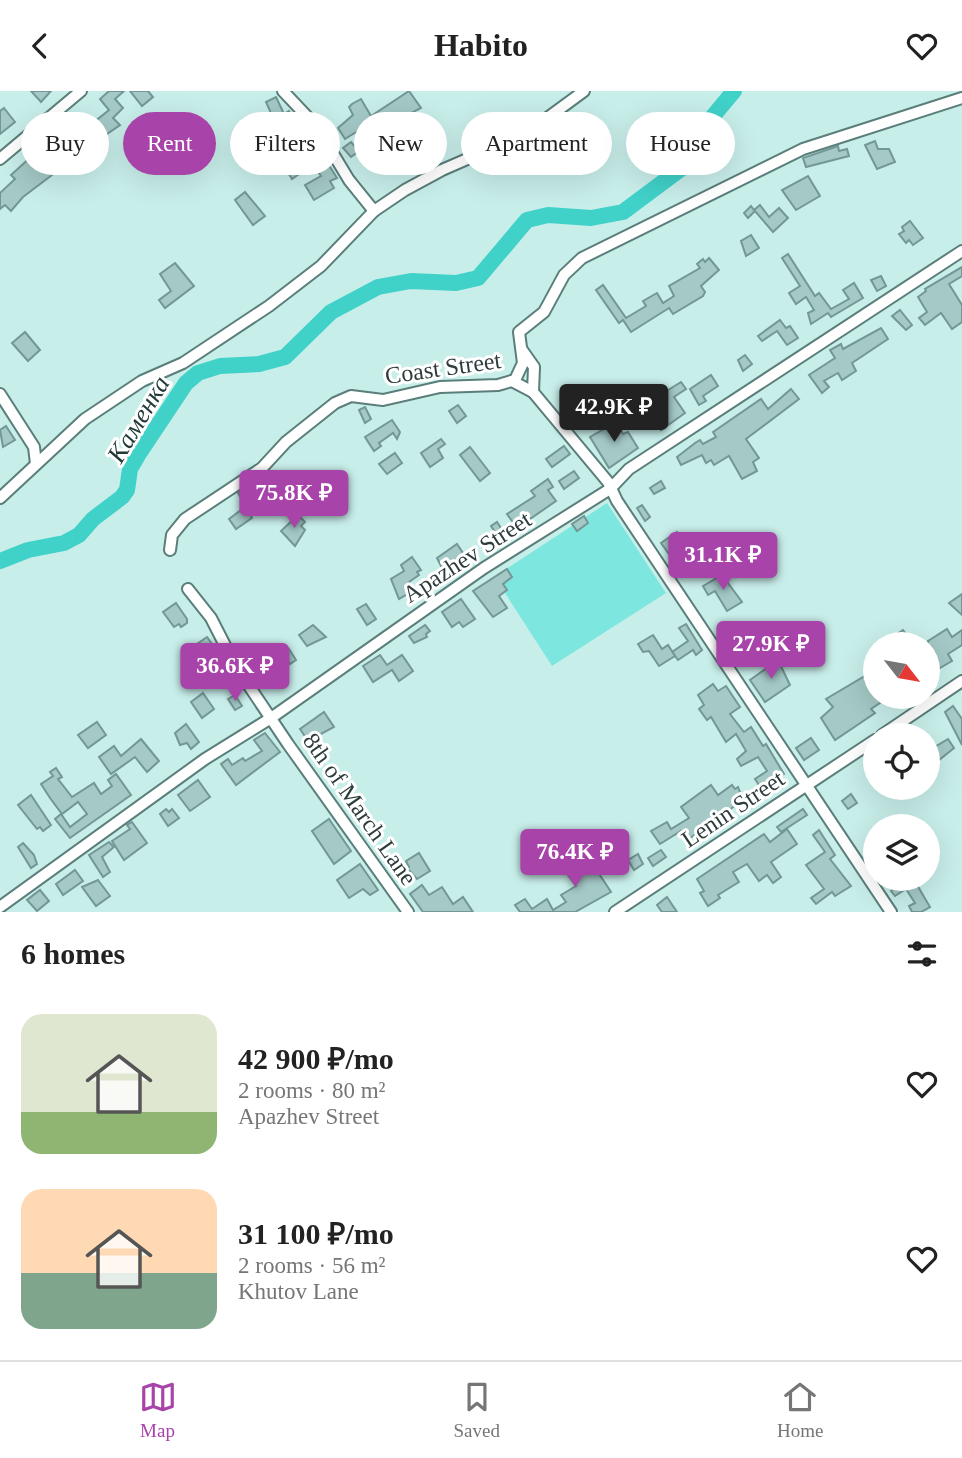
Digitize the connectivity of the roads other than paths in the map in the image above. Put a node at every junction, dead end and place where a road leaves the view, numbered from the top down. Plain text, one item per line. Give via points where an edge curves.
1 (81, 91) edge
2 (283, 91) edge
3 (584, 91) edge
4 (962, 99) edge
5 (0, 159) edge
6 (374, 211) junction
7 (962, 251) edge
8 (522, 350) junction
9 (512, 381) junction
10 (533, 392) junction
11 (0, 394) edge
12 (34, 447) junction
13 (55, 449) junction
14 (36, 464) junction
15 (610, 489) junction
16 (0, 498) edge
17 (170, 550) dead end
18 (188, 589) dead end
19 (962, 681) edge
20 (271, 718) junction
21 (901, 723) edge
22 (863, 748) edge
23 (806, 786) junction
24 (0, 907) edge
25 (408, 912) edge
26 (615, 912) edge
27 (891, 912) edge

1 - 5 street
2 - 6 street via 317,127
3 - 6 street via 527,133 427,177
4 - 8 street, Coast Street via 803,149 582,258 564,275 544,312 519,332
6 - 13 street via 321,265 278,300 183,363 142,381 85,419
7 - 15 street, Apazhev Street via 629,469
8 - 9 street, Coast Street via 522,369
8 - 10 street via 534,367
9 - 10 street
9 - 17 street, Coast Street via 440,387 383,400 351,396 335,403 262,468 185,519 172,534
10 - 15 street
11 - 12 street
12 - 13 street
12 - 14 street
13 - 14 street
14 - 16 street
15 - 20 street, Apazhev Street via 484,568
15 - 23 street
18 - 20 street, 8th of March Lane via 211,618 235,665
19 - 21 street
20 - 24 street, Apazhev Street via 205,759
20 - 25 street, 8th of March Lane
22 - 23 street, Lenin Street
23 - 26 street, Lenin Street
23 - 27 street

